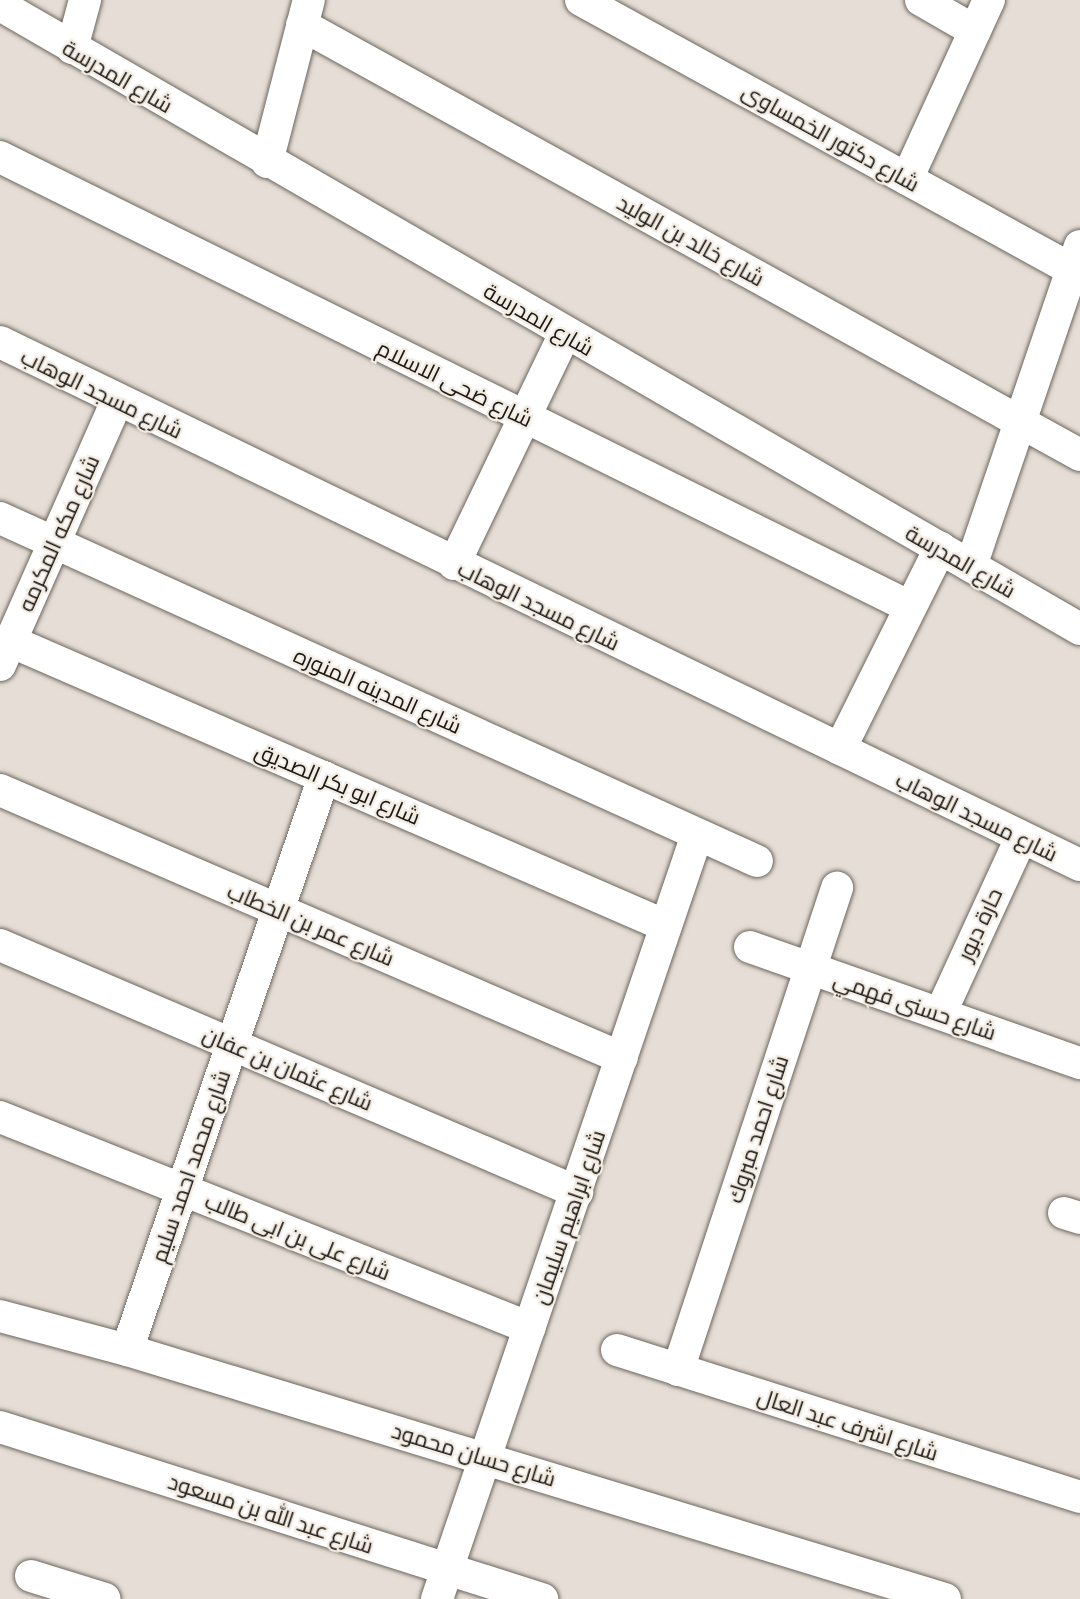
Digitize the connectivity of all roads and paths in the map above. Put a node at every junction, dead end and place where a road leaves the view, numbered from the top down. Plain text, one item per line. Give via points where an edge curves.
1 (85, 0) edge
2 (581, 0) edge
3 (921, 0) edge
4 (989, 0) edge
5 (0, 5) edge
6 (305, 12) edge
7 (975, 30) junction
8 (72, 48) junction
9 (0, 158) edge
10 (267, 162) junction
11 (907, 179) junction
12 (1077, 263) edge
13 (565, 333) junction
14 (0, 342) edge
15 (117, 401) junction
16 (524, 418) junction
17 (1020, 423) junction
18 (1080, 455) edge
19 (0, 518) edge
20 (52, 543) junction
21 (940, 549) junction
22 (454, 564) junction
23 (971, 566) junction
24 (910, 607) junction
25 (1080, 629) edge
26 (5, 653) edge
27 (840, 749) junction
28 (324, 777) junction
29 (0, 790) edge
30 (698, 835) junction
31 (1021, 838) junction
32 (757, 861) dead end
33 (1080, 865) edge
34 (837, 888) dead end
35 (278, 910) junction
36 (666, 926) junction
37 (0, 945) edge
38 (750, 947) dead end
39 (810, 969) junction
40 (941, 1012) junction
41 (232, 1044) junction
42 (622, 1058) junction
43 (1080, 1063) edge
44 (0, 1117) edge
45 (182, 1189) junction
46 (577, 1192) junction
47 (0, 1316) edge
48 (530, 1328) junction
49 (127, 1350) junction
50 (617, 1350) dead end
51 (678, 1370) junction
52 (0, 1427) edge
53 (486, 1457) junction
54 (1080, 1497) edge
55 (448, 1569) junction
56 (31, 1576) dead end
57 (105, 1599) edge
58 (437, 1599) edge
59 (542, 1599) edge
60 (945, 1599) edge

1 - 8 street
2 - 11 street, شارع دكتور الخمساوى
3 - 7 street
4 - 7 street
5 - 8 street, شارع المدرسة
6 - 10 street
6 - 17 street, شارع خالد بن الوليد
7 - 11 street
8 - 10 street, شارع المدرسة
9 - 16 street, شارع ضحى الاسلام
10 - 13 street, شارع المدرسة
11 - 12 street, شارع دكتور الخمساوى
12 - 17 street
13 - 16 street
13 - 21 street, شارع المدرسة
14 - 15 street, شارع مسجد الوهاب
15 - 20 street, شارع مكه المكرمه
15 - 22 street, شارع مسجد الوهاب
16 - 22 street
16 - 24 street, شارع ضحى الاسلام
17 - 18 street, شارع خالد بن الوليد
17 - 23 street
19 - 20 street, شارع المدينه المنوره
20 - 26 street, شارع مكه المكرمه
20 - 30 street, شارع المدينه المنوره
21 - 23 street, شارع المدرسة
21 - 24 street
22 - 27 street, شارع مسجد الوهاب
23 - 25 street, شارع المدرسة
24 - 27 street
26 - 28 street, شارع ابو بكر الصديق
27 - 31 street, شارع مسجد الوهاب
28 - 35 street, شارع محمد احمد سليم
28 - 36 street, شارع ابو بكر الصديق
29 - 35 street, شارع عمر بن الخطاب
30 - 32 street, شارع المدينه المنوره
30 - 36 street, شارع ابراهيم سليمان
31 - 33 street, شارع مسجد الوهاب
31 - 40 street, حارة دبور
34 - 39 street, شارع احمد مبروك
35 - 41 street, شارع محمد احمد سليم
35 - 42 street, شارع عمر بن الخطاب
36 - 42 street, شارع ابراهيم سليمان
37 - 41 street, شارع عثمان بن عفان
38 - 39 street, شارع حسنى فهمي
39 - 40 street, شارع حسنى فهمي
39 - 51 street, شارع احمد مبروك
40 - 43 street, شارع حسنى فهمي
41 - 45 street, شارع محمد احمد سليم
41 - 46 street, شارع عثمان بن عفان
42 - 46 street, شارع ابراهيم سليمان
44 - 45 street, شارع على بن ابى طالب
45 - 48 street, شارع على بن ابى طالب
45 - 49 street, شارع محمد احمد سليم
46 - 48 street, شارع ابراهيم سليمان
47 - 49 street, شارع حسان محمود
48 - 53 street, شارع ابراهيم سليمان
49 - 53 street, شارع حسان محمود
50 - 51 street, شارع اشرف عبد العال
51 - 54 street, شارع اشرف عبد العال
52 - 55 street, شارع عبد الله بن مسعود
53 - 55 street, شارع ابراهيم سليمان
53 - 60 street, شارع حسان محمود
55 - 58 street, شارع ابراهيم سليمان
55 - 59 street, شارع عبد الله بن مسعود
56 - 57 street

